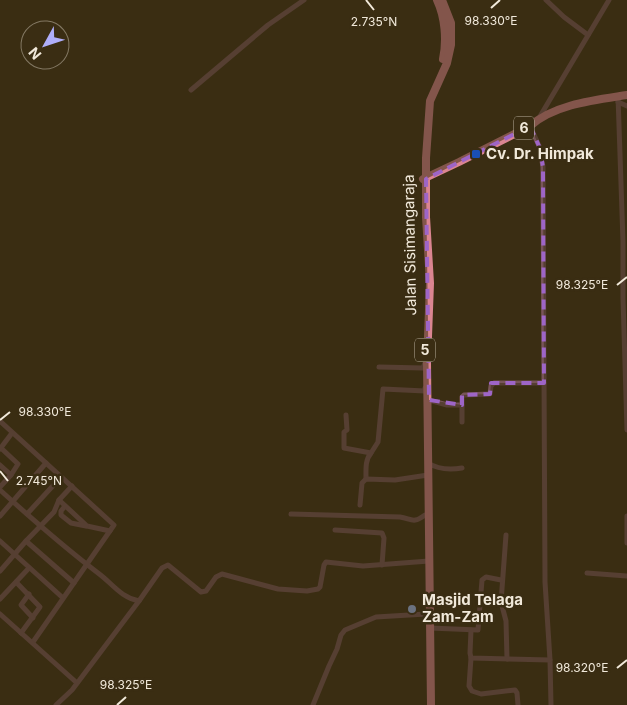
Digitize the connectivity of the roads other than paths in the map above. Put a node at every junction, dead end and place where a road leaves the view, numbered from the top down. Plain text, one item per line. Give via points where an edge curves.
1 (304, 0) edge
2 (437, 0) edge
3 (442, 0) edge
4 (546, 0) edge
5 (609, 0) edge
6 (588, 36) junction
7 (191, 90) dead end
8 (627, 95) edge
9 (618, 99) junction
10 (627, 106) edge
11 (539, 118) junction
12 (530, 126) junction
13 (425, 179) junction
14 (626, 358) edge
15 (426, 363) junction
16 (379, 367) dead end
17 (544, 383) junction
18 (427, 386) junction
19 (429, 400) junction
20 (462, 405) junction
21 (353, 418) dead end
22 (0, 421) edge
23 (462, 422) dead end
24 (347, 430) junction
25 (627, 430) edge
26 (354, 431) dead end
27 (12, 433) junction
28 (0, 448) edge
29 (371, 453) junction
30 (46, 463) junction
31 (0, 464) edge
32 (428, 464) junction
33 (462, 468) dead end
34 (11, 475) junction
35 (427, 475) junction
36 (61, 477) junction
37 (366, 479) junction
38 (72, 486) junction
39 (0, 488) edge
40 (59, 500) junction
41 (13, 501) junction
42 (360, 505) dead end
43 (65, 506) junction
44 (27, 514) junction
45 (292, 514) dead end
46 (427, 515) junction
47 (0, 516) edge
48 (627, 516) edge
49 (40, 526) junction
50 (87, 526) junction
51 (336, 530) dead end
52 (110, 531) junction
53 (506, 535) dead end
54 (26, 541) junction
55 (0, 542) edge
56 (627, 543) edge
57 (14, 555) junction
58 (427, 561) junction
59 (86, 564) junction
60 (382, 565) junction
61 (29, 568) junction
62 (0, 571) edge
63 (587, 573) dead end
64 (627, 576) edge
65 (501, 580) junction
66 (16, 582) junction
67 (74, 583) junction
68 (29, 594) junction
69 (63, 598) junction
70 (0, 599) edge
71 (139, 600) junction
72 (427, 611) junction
73 (0, 614) edge
74 (33, 618) junction
75 (430, 628) junction
76 (471, 630) junction
77 (21, 633) junction
78 (32, 642) junction
79 (471, 658) junction
80 (507, 659) junction
81 (550, 660) junction
82 (77, 683) junction
83 (56, 705) edge
84 (313, 705) edge
85 (429, 705) edge
86 (518, 705) edge
87 (551, 705) edge

1 - 7 street via 268,25
2 - 13 highway, Jalan Sisimangaraja / 5 via 444,24 444,51 424,119
3 - 13 highway via 450,23 451,45 430,101
4 - 6 street
5 - 6 street
6 - 11 street
8 - 9 highway, 6
9 - 10 street
9 - 11 highway, 6 via 587,101
9 - 14 street
11 - 12 highway, 6
12 - 13 highway, 6
12 - 17 street via 540,148 543,167
13 - 15 highway, Jalan Sisimangaraja / 5
14 - 25 street
15 - 16 street via 423,368
15 - 18 highway, Jalan Sisimangaraja / 5
17 - 20 street via 494,383 490,394 463,396
17 - 81 street via 545,582
18 - 19 highway, Jalan Sisimangaraja / 5
18 - 29 street via 426,391 383,388 378,442
18 - 35 highway, Jalan Sisimangaraja / 5
19 - 20 street
19 - 32 highway, Jalan Sisimangaraja / 5
20 - 23 street
21 - 24 street via 346,417
22 - 27 street
24 - 26 street
24 - 29 street via 344,432 345,449
27 - 28 street
27 - 30 street
28 - 34 street via 18,464
29 - 37 street via 366,464
30 - 36 street
30 - 41 street
31 - 34 street
32 - 33 street via 437,469
32 - 35 highway, Jalan Sisimangaraja / 5
34 - 39 street
35 - 37 street via 395,480
35 - 46 highway, Jalan Sisimangaraja / 5
36 - 38 street
36 - 44 street
37 - 42 street via 362,483
38 - 40 street
38 - 52 street via 114,525
39 - 41 street
40 - 43 street
40 - 49 street via 54,512
41 - 44 street
41 - 47 street
43 - 50 street
43 - 50 street via 61,515 68,522
44 - 49 street
45 - 46 street via 412,520
46 - 58 highway, Jalan Sisimangaraja / 5
48 - 56 street
49 - 54 street
49 - 59 street
50 - 52 street
51 - 60 street via 382,534
52 - 59 street
53 - 65 street
54 - 57 street
54 - 67 street
55 - 57 street
57 - 61 street
57 - 62 street
58 - 60 street
58 - 72 highway, Jalan Sisimangaraja / 5
59 - 67 street
59 - 71 street via 126,597
60 - 71 street via 326,562 322,584 315,590 278,589 222,574 201,592 168,565
61 - 66 street
61 - 69 street
63 - 64 street
65 - 76 street via 483,579 479,629
65 - 80 street via 500,602 506,620
66 - 68 street
66 - 70 street
67 - 69 street
68 - 74 street via 40,607
68 - 74 street via 21,605
69 - 78 street
71 - 82 street
72 - 75 highway, Jalan Sisimangaraja / 5
72 - 84 street via 376,617 345,630
72 - 85 highway, Jalan Sisimangaraja / 5
73 - 77 street
74 - 77 street
75 - 76 street
75 - 85 highway, Jalan Sisimangaraja / 5
76 - 79 street
77 - 78 street
78 - 82 street
79 - 80 street
79 - 86 street via 469,686 472,691 481,694 515,690
80 - 81 street
81 - 87 street
82 - 83 street

